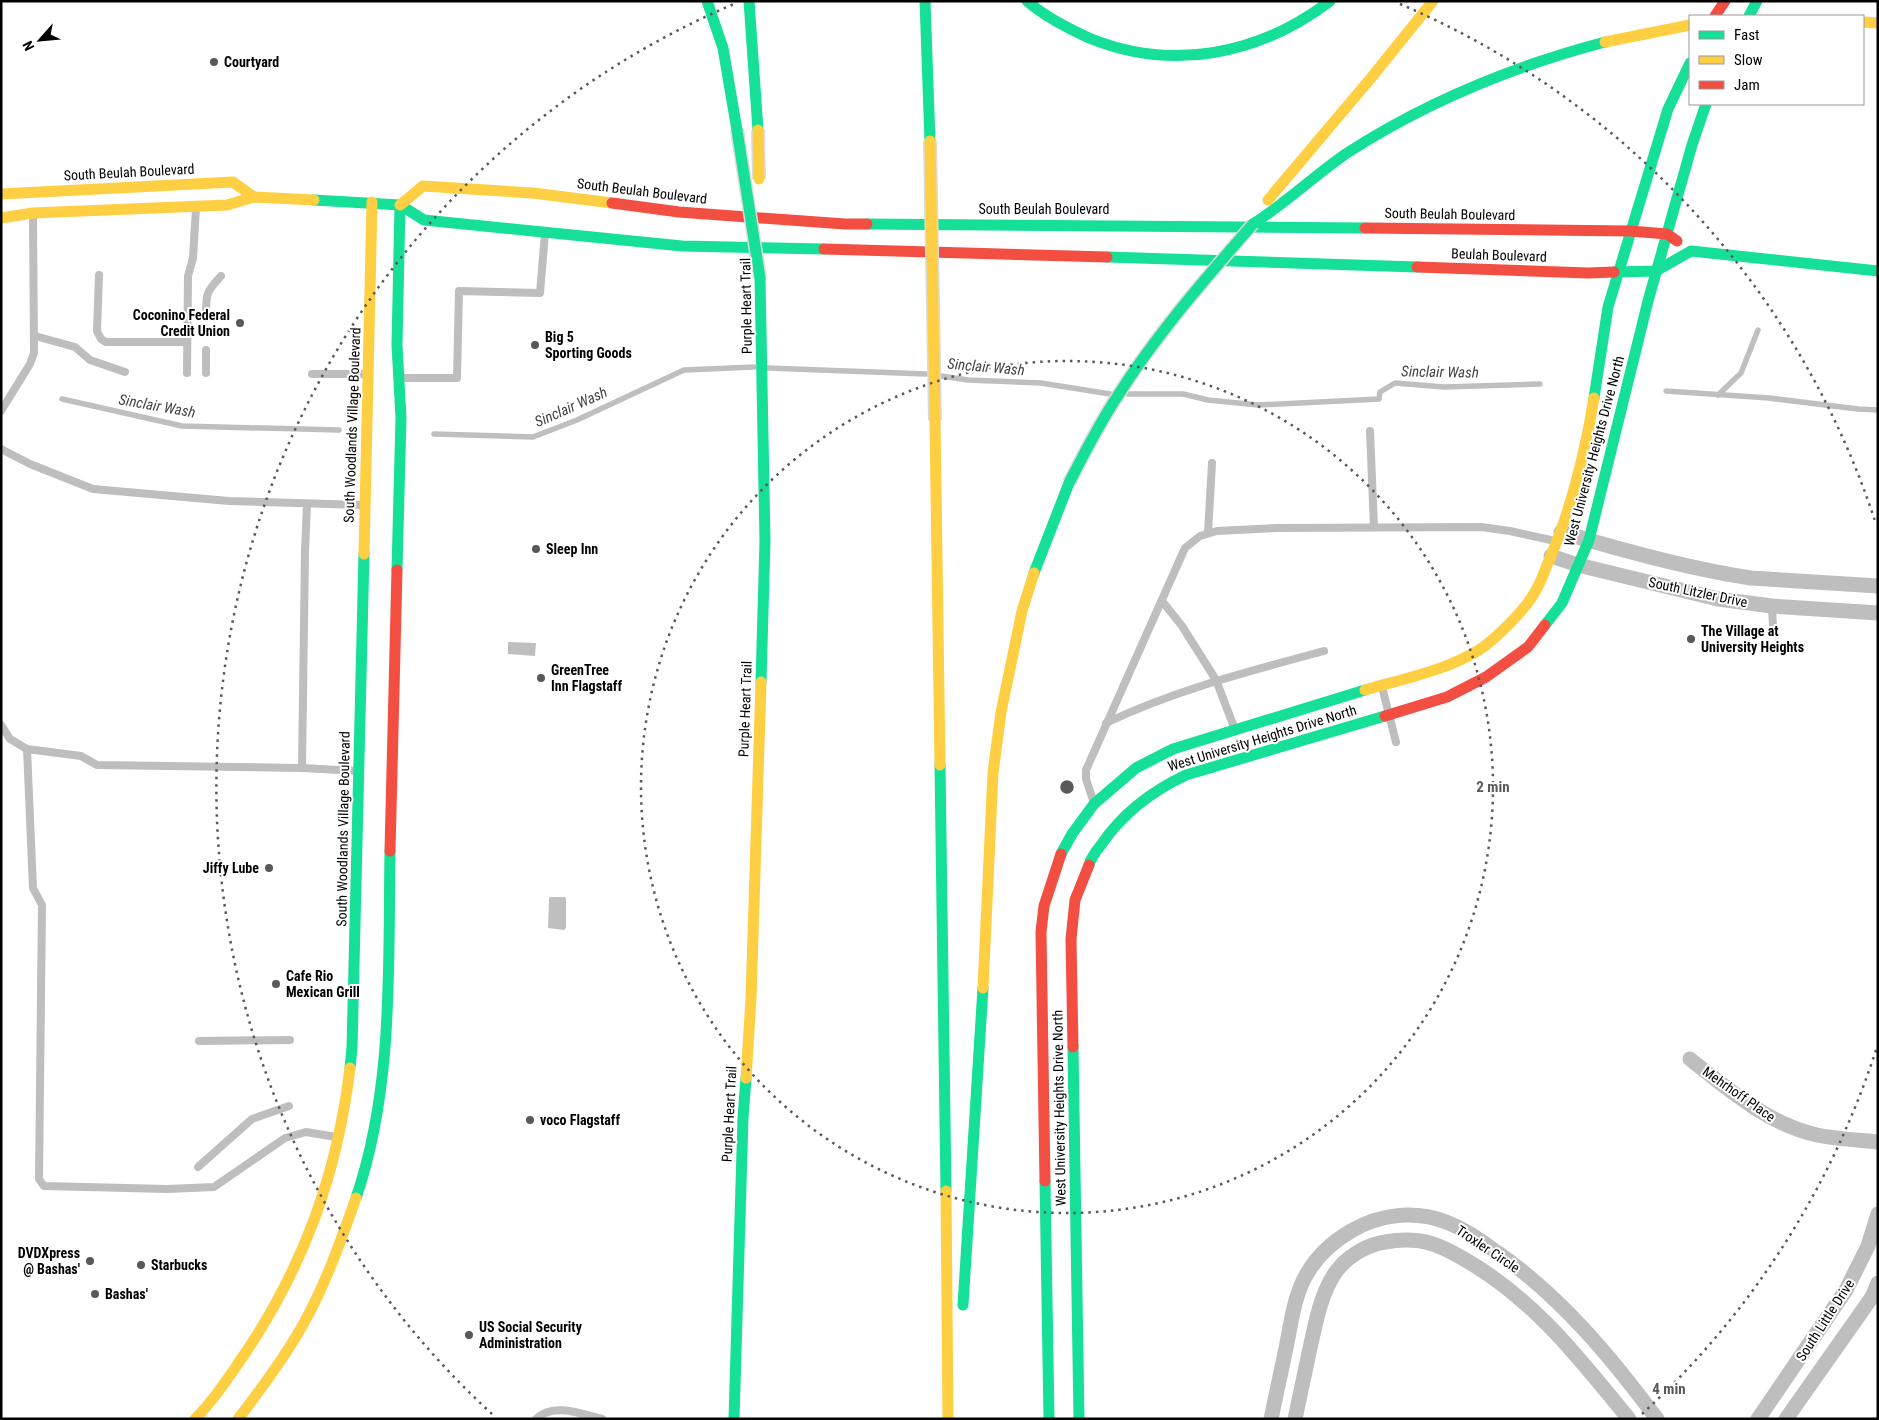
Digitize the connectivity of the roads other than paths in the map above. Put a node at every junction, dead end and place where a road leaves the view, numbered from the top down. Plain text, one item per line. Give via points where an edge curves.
1 (707, 1) edge
2 (749, 1) edge
3 (925, 1) edge
4 (1028, 1) edge
5 (1330, 1) edge
6 (1432, 1) edge
7 (1725, 1) edge
8 (1757, 1) edge
9 (1716, 15) edge
10 (1750, 15) edge
11 (1864, 22) edge
12 (1878, 23) edge
13 (1689, 25) edge
14 (1689, 65) edge
15 (1706, 105) edge
16 (1, 194) edge
17 (254, 197) junction
18 (32, 202) junction
19 (372, 202) junction
20 (400, 204) junction
21 (196, 206) junction
22 (1, 218) edge
23 (1253, 224) junction
24 (545, 231) junction
25 (1630, 231) junction
26 (1667, 234) junction
27 (1691, 251) junction
28 (1113, 257) joint
29 (1656, 271) junction
30 (1878, 271) edge
31 (1619, 272) junction
32 (99, 275) dead end
33 (220, 276) dead end
34 (760, 278) junction
35 (206, 315) dead end
36 (35, 336) junction
37 (187, 342) junction
38 (206, 350) dead end
39 (125, 372) dead end
40 (187, 373) dead end
41 (206, 373) dead end
42 (312, 374) dead end
43 (369, 374) junction
44 (399, 378) junction
45 (1, 411) edge
46 (1370, 431) dead end
47 (1, 449) edge
48 (1212, 463) dead end
49 (307, 504) junction
50 (369, 504) junction
51 (1374, 527) junction
52 (1208, 533) junction
53 (1589, 540) junction
54 (1556, 543) junction
55 (1578, 565) junction
56 (1878, 586) edge
57 (1162, 600) junction
58 (1772, 606) junction
59 (1878, 613) edge
60 (1772, 627) dead end
61 (1324, 651) dead end
62 (1216, 680) junction
63 (1382, 685) junction
64 (1390, 714) junction
65 (1106, 723) junction
66 (1, 725) edge
67 (1234, 729) junction
68 (1396, 742) dead end
69 (27, 749) junction
70 (302, 768) junction
71 (363, 772) junction
72 (1094, 804) junction
73 (290, 1040) dead end
74 (199, 1041) dead end
75 (1690, 1059) dead end
76 (289, 1106) dead end
77 (342, 1139) junction
78 (1878, 1142) edge
79 (198, 1166) dead end
80 (1878, 1214) edge
81 (1878, 1283) edge
82 (962, 1316) dead end
83 (959, 1372) dead end
84 (196, 1419) edge
85 (238, 1419) edge
86 (536, 1419) edge
87 (602, 1419) edge
88 (734, 1419) edge
89 (948, 1419) edge
90 (956, 1419) edge
91 (1049, 1419) edge
92 (1079, 1419) edge
93 (1271, 1419) edge
94 (1295, 1419) edge
95 (1629, 1419) edge
96 (1657, 1419) edge
97 (1758, 1419) edge
98 (1786, 1419) edge

1 - 34 main road, bridge via 728,68
2 - 34 main road, Purple Heart Trail, bridge via 758,130
3 - 89 main road, bridge via 935,420
4 - 5 main road via 1060,25 1117,48 1144,54 1191,55 1230,50 1267,38 1298,23
6 - 23 main road via 1264,205
7 - 9 main road
8 - 10 main road
11 - 12 main road
13 - 23 main road via 1628,36 1547,57 1455,93 1338,159
14 - 25 main road, West University Heights Drive North via 1668,110
15 - 26 main road, West University Heights Drive North
16 - 18 main road, South Beulah Boulevard
17 - 18 main road, South Beulah Boulevard via 233,182
17 - 19 main road, South Beulah Boulevard
17 - 21 main road, South Beulah Boulevard via 227,205
18 - 21 main road, South Beulah Boulevard
18 - 22 main road, South Beulah Boulevard
18 - 36 lane
19 - 20 main road, South Beulah Boulevard
19 - 43 main road, South Woodlands Village Boulevard
20 - 24 main road, South Beulah Boulevard via 424,220
20 - 25 main road, South Beulah Boulevard via 422,186 533,193 679,212 845,224
20 - 44 main road
21 - 37 lane via 193,258 188,276
23 - 82 main road, bridge via 1175,316 1102,419 1069,482 1022,611 1011,655 993,773
24 - 28 main road, South Beulah Boulevard via 682,246
24 - 44 lane via 540,293 459,291 457,378
25 - 26 main road, South Beulah Boulevard
25 - 31 main road, West University Heights Drive North
26 - 27 main road
26 - 29 main road, West University Heights Drive North
27 - 29 main road, Beulah Boulevard
27 - 30 main road
28 - 31 main road, Beulah Boulevard
29 - 31 main road, Beulah Boulevard
29 - 53 main road, West University Heights Drive North
31 - 54 main road, West University Heights Drive North via 1608,307 1588,435
32 - 37 lane via 97,331 101,339 106,342
33 - 35 lane via 209,288
34 - 88 main road, Purple Heart Trail via 766,541
36 - 39 lane via 75,347 90,360
36 - 45 lane via 30,364
37 - 40 lane
38 - 41 lane
42 - 43 lane
43 - 50 main road, South Woodlands Village Boulevard
44 - 85 main road via 401,418 394,500 387,773 388,992 379,1100 362,1180 339,1247 305,1321 263,1387
46 - 51 lane
47 - 49 lane via 38,468 93,489 212,500
48 - 52 lane
49 - 50 lane
49 - 70 lane
50 - 71 main road, South Woodlands Village Boulevard
51 - 52 lane via 1276,528
51 - 54 lane via 1481,527
52 - 57 lane via 1185,548
53 - 54 street, South Litzler Drive
53 - 55 main road, West University Heights Drive North
53 - 56 street, South Litzler Drive via 1731,575
54 - 55 street, South Litzler Drive
54 - 63 main road, West University Heights Drive North via 1536,591 1506,628 1479,650 1442,667
55 - 58 street, South Litzler Drive via 1718,599
55 - 64 main road, West University Heights Drive North via 1562,603 1528,647 1486,677 1447,697
57 - 62 lane
57 - 65 lane
58 - 59 street, South Litzler Drive
58 - 60 lane
61 - 62 lane
62 - 65 lane
62 - 67 lane
63 - 64 lane
63 - 67 main road, West University Heights Drive North
64 - 68 lane
64 - 92 main road, West University Heights Drive North via 1207,768 1166,784 1141,801 1112,828 1090,861 1075,900 1071,939
65 - 72 lane via 1086,770
66 - 69 lane via 10,739
67 - 72 main road, West University Heights Drive North via 1154,758 1136,768
69 - 70 lane via 82,756 97,765
69 - 77 lane via 33,888 42,905 39,1179 44,1186 214,1187 285,1138 306,1132
70 - 71 lane
71 - 77 main road, South Woodlands Village Boulevard via 352,1048
72 - 91 main road, West University Heights Drive North via 1059,857 1044,906 1041,932
73 - 74 lane
75 - 78 street, Mehrhoff Place via 1758,1110 1782,1123 1817,1134
76 - 79 lane via 252,1119
77 - 84 main road, South Woodlands Village Boulevard via 292,1273 263,1327
80 - 97 street, South Little Drive via 1868,1246 1846,1290
81 - 98 street, South Little Drive via 1872,1297
83 - 90 main road
86 - 87 lane via 555,1409
93 - 96 street, Troxler Circle via 1292,1316 1307,1273 1332,1244 1360,1226 1394,1215 1410,1215 1445,1222 1465,1231 1532,1278 1581,1326
94 - 95 street, Troxler Circle via 1319,1308 1330,1283 1346,1261 1361,1250 1399,1239 1421,1240 1444,1247 1489,1275 1528,1305 1552,1327

